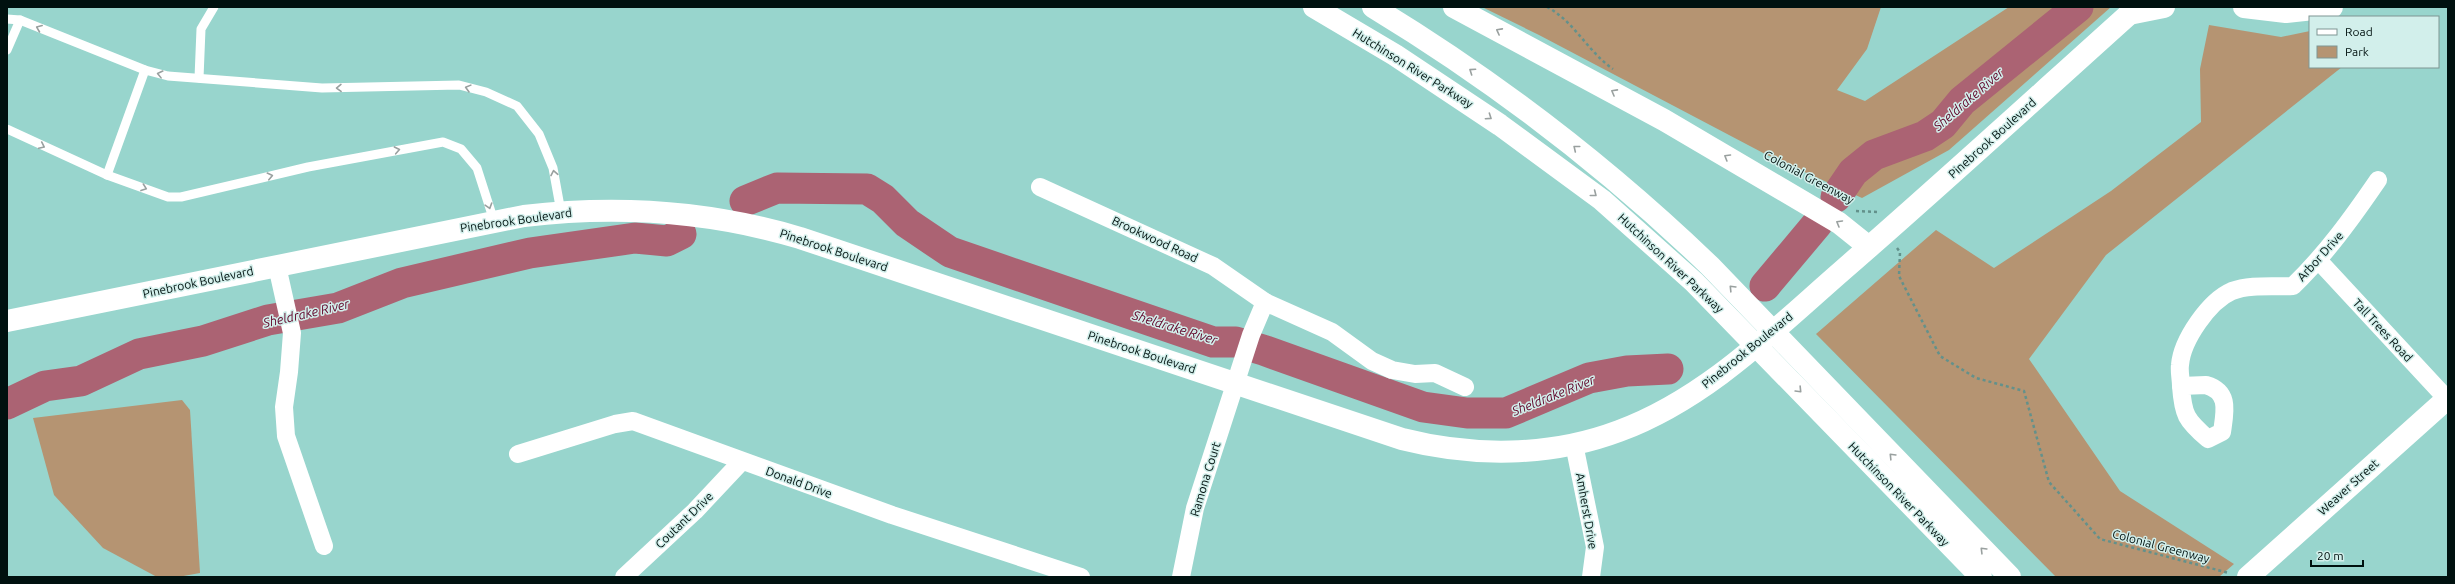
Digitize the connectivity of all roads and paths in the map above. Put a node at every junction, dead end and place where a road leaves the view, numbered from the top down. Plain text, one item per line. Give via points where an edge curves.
1 (214, 7) edge
2 (1314, 7) edge
3 (1373, 7) edge
4 (1454, 7) edge
5 (1547, 7) edge
6 (2164, 7) edge
7 (2244, 7) edge
8 (2332, 7) edge
9 (2133, 11) edge
10 (7, 19) edge
11 (20, 20) junction
12 (7, 50) edge
13 (145, 70) junction
14 (1615, 70) dead end
15 (199, 78) junction
16 (7, 129) edge
17 (107, 175) junction
18 (2378, 180) dead end
19 (1040, 187) dead end
20 (1854, 211) dead end
21 (561, 212) junction
22 (494, 221) junction
23 (1888, 230) junction
24 (1869, 247) junction
25 (2319, 261) junction
26 (277, 266) junction
27 (1265, 302) junction
28 (7, 321) edge
29 (1780, 355) junction
30 (1235, 383) junction
31 (2181, 386) dead end
32 (1465, 387) dead end
33 (2448, 398) edge
34 (1574, 444) junction
35 (518, 454) dead end
36 (741, 462) junction
37 (324, 546) dead end
38 (2242, 576) edge
39 (624, 577) edge
40 (1081, 577) edge
41 (1181, 577) edge
42 (1591, 577) edge
43 (1981, 577) edge
44 (2010, 577) edge

1 - 15 lane via 201,29
2 -> 29 main road, Hutchinson River Parkway via 1408,64 1551,161 1650,242 1742,331
29 -> 3 main road, Hutchinson River Parkway via 1759,316 1666,224 1606,172 1518,102 1418,34
24 -> 4 main road via 1844,226 1664,120
5 - 14 path via 1580,36 1603,62
6 - 9 main road
7 - 8 main road via 2286,12
9 - 23 main road, Pinebrook Boulevard
10 - 11 lane
11 - 12 lane
13 -> 11 lane
15 -> 13 lane via 168,76
13 - 17 lane
21 -> 15 lane via 553,168 539,134 517,106 486,92 459,85 322,88
16 -> 17 lane
17 -> 22 lane via 168,197 181,197 308,167 443,142 461,149 477,168
18 - 25 street, Arbor Drive
19 - 27 street, Brookwood Road via 1212,266
20 - 23 path, Colonial Greenway via 1881,212
21 - 22 main road, Pinebrook Boulevard
21 - 30 main road, Pinebrook Boulevard via 641,211 718,218 760,226
22 - 26 main road, Pinebrook Boulevard
23 - 24 main road, Pinebrook Boulevard
23 - 38 path, Colonial Greenway via 1900,252 1899,276 1940,356 1976,378 2024,391 2049,482 2100,539
24 - 34 main road, Pinebrook Boulevard via 1745,355 1694,392 1618,432
25 - 31 street, Arbor Drive via 2293,286 2244,288 2232,291 2209,308 2191,333 2180,364
25 - 33 street, Tall Trees Road
26 - 28 main road, Pinebrook Boulevard
26 - 37 street via 292,333 284,407 286,436
27 - 30 street
27 - 32 street, Brookwood Road via 1332,332 1372,361 1392,370 1415,374 1435,373
29 -> 43 main road, Hutchinson River Parkway
44 -> 29 main road, Hutchinson River Parkway
30 - 34 main road, Pinebrook Boulevard via 1356,425 1424,444 1498,452 1550,449
30 - 41 street, Ramona Court via 1195,508
33 - 38 main road, Weaver Street
34 - 42 street, Amherst Drive via 1595,547
35 - 36 street, Donald Drive via 615,424 633,421
36 - 39 street, Coutant Drive via 696,511
36 - 40 street, Donald Drive

